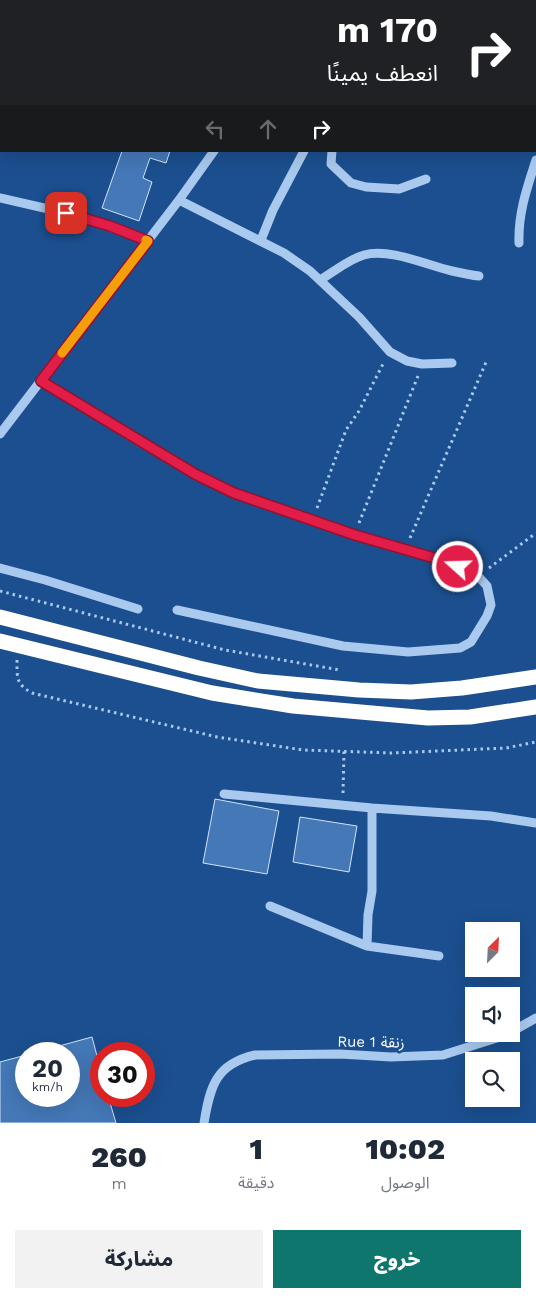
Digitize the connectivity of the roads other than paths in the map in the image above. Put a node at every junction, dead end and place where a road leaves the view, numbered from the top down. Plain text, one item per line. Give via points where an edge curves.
1 (213, 152) edge
2 (303, 152) edge
3 (332, 152) edge
4 (536, 160) edge
5 (426, 179) dead end
6 (0, 198) edge
7 (179, 200) junction
8 (261, 240) junction
9 (148, 241) junction
10 (519, 243) dead end
11 (479, 276) dead end
12 (320, 280) junction
13 (452, 363) dead end
14 (41, 381) junction
15 (0, 433) edge
16 (0, 568) edge
17 (138, 609) dead end
18 (177, 610) dead end
19 (0, 617) edge
20 (0, 640) edge
21 (536, 677) edge
22 (536, 708) edge
23 (224, 794) dead end
24 (372, 808) junction
25 (536, 823) edge
26 (270, 906) dead end
27 (367, 946) junction
28 (440, 956) dead end
29 (536, 1018) edge
30 (520, 1027) edge
31 (483, 1042) edge
32 (204, 1123) edge

1 - 7 street
2 - 8 street
3 - 5 street via 331,164 359,186 399,189
4 - 10 street via 521,208
6 - 9 street via 79,216
7 - 8 street
7 - 9 street
8 - 12 street
9 - 14 street
11 - 12 street via 385,254 366,254
12 - 13 street via 390,352 422,364
14 - 15 street
14 - 18 street via 195,474 234,493 355,535 438,559 478,576 487,586 491,605 471,642 449,650 408,652 343,646
16 - 17 street
19 - 21 highway via 258,681 411,692
20 - 22 highway via 212,693 293,706 428,718
23 - 24 street
24 - 25 street via 474,814
24 - 27 street via 372,891
26 - 27 street
27 - 28 street
29 - 30 street, Rue 1 زنقة
31 - 32 street, Rue 1 زنقة via 443,1055 255,1054 224,1069 212,1090

